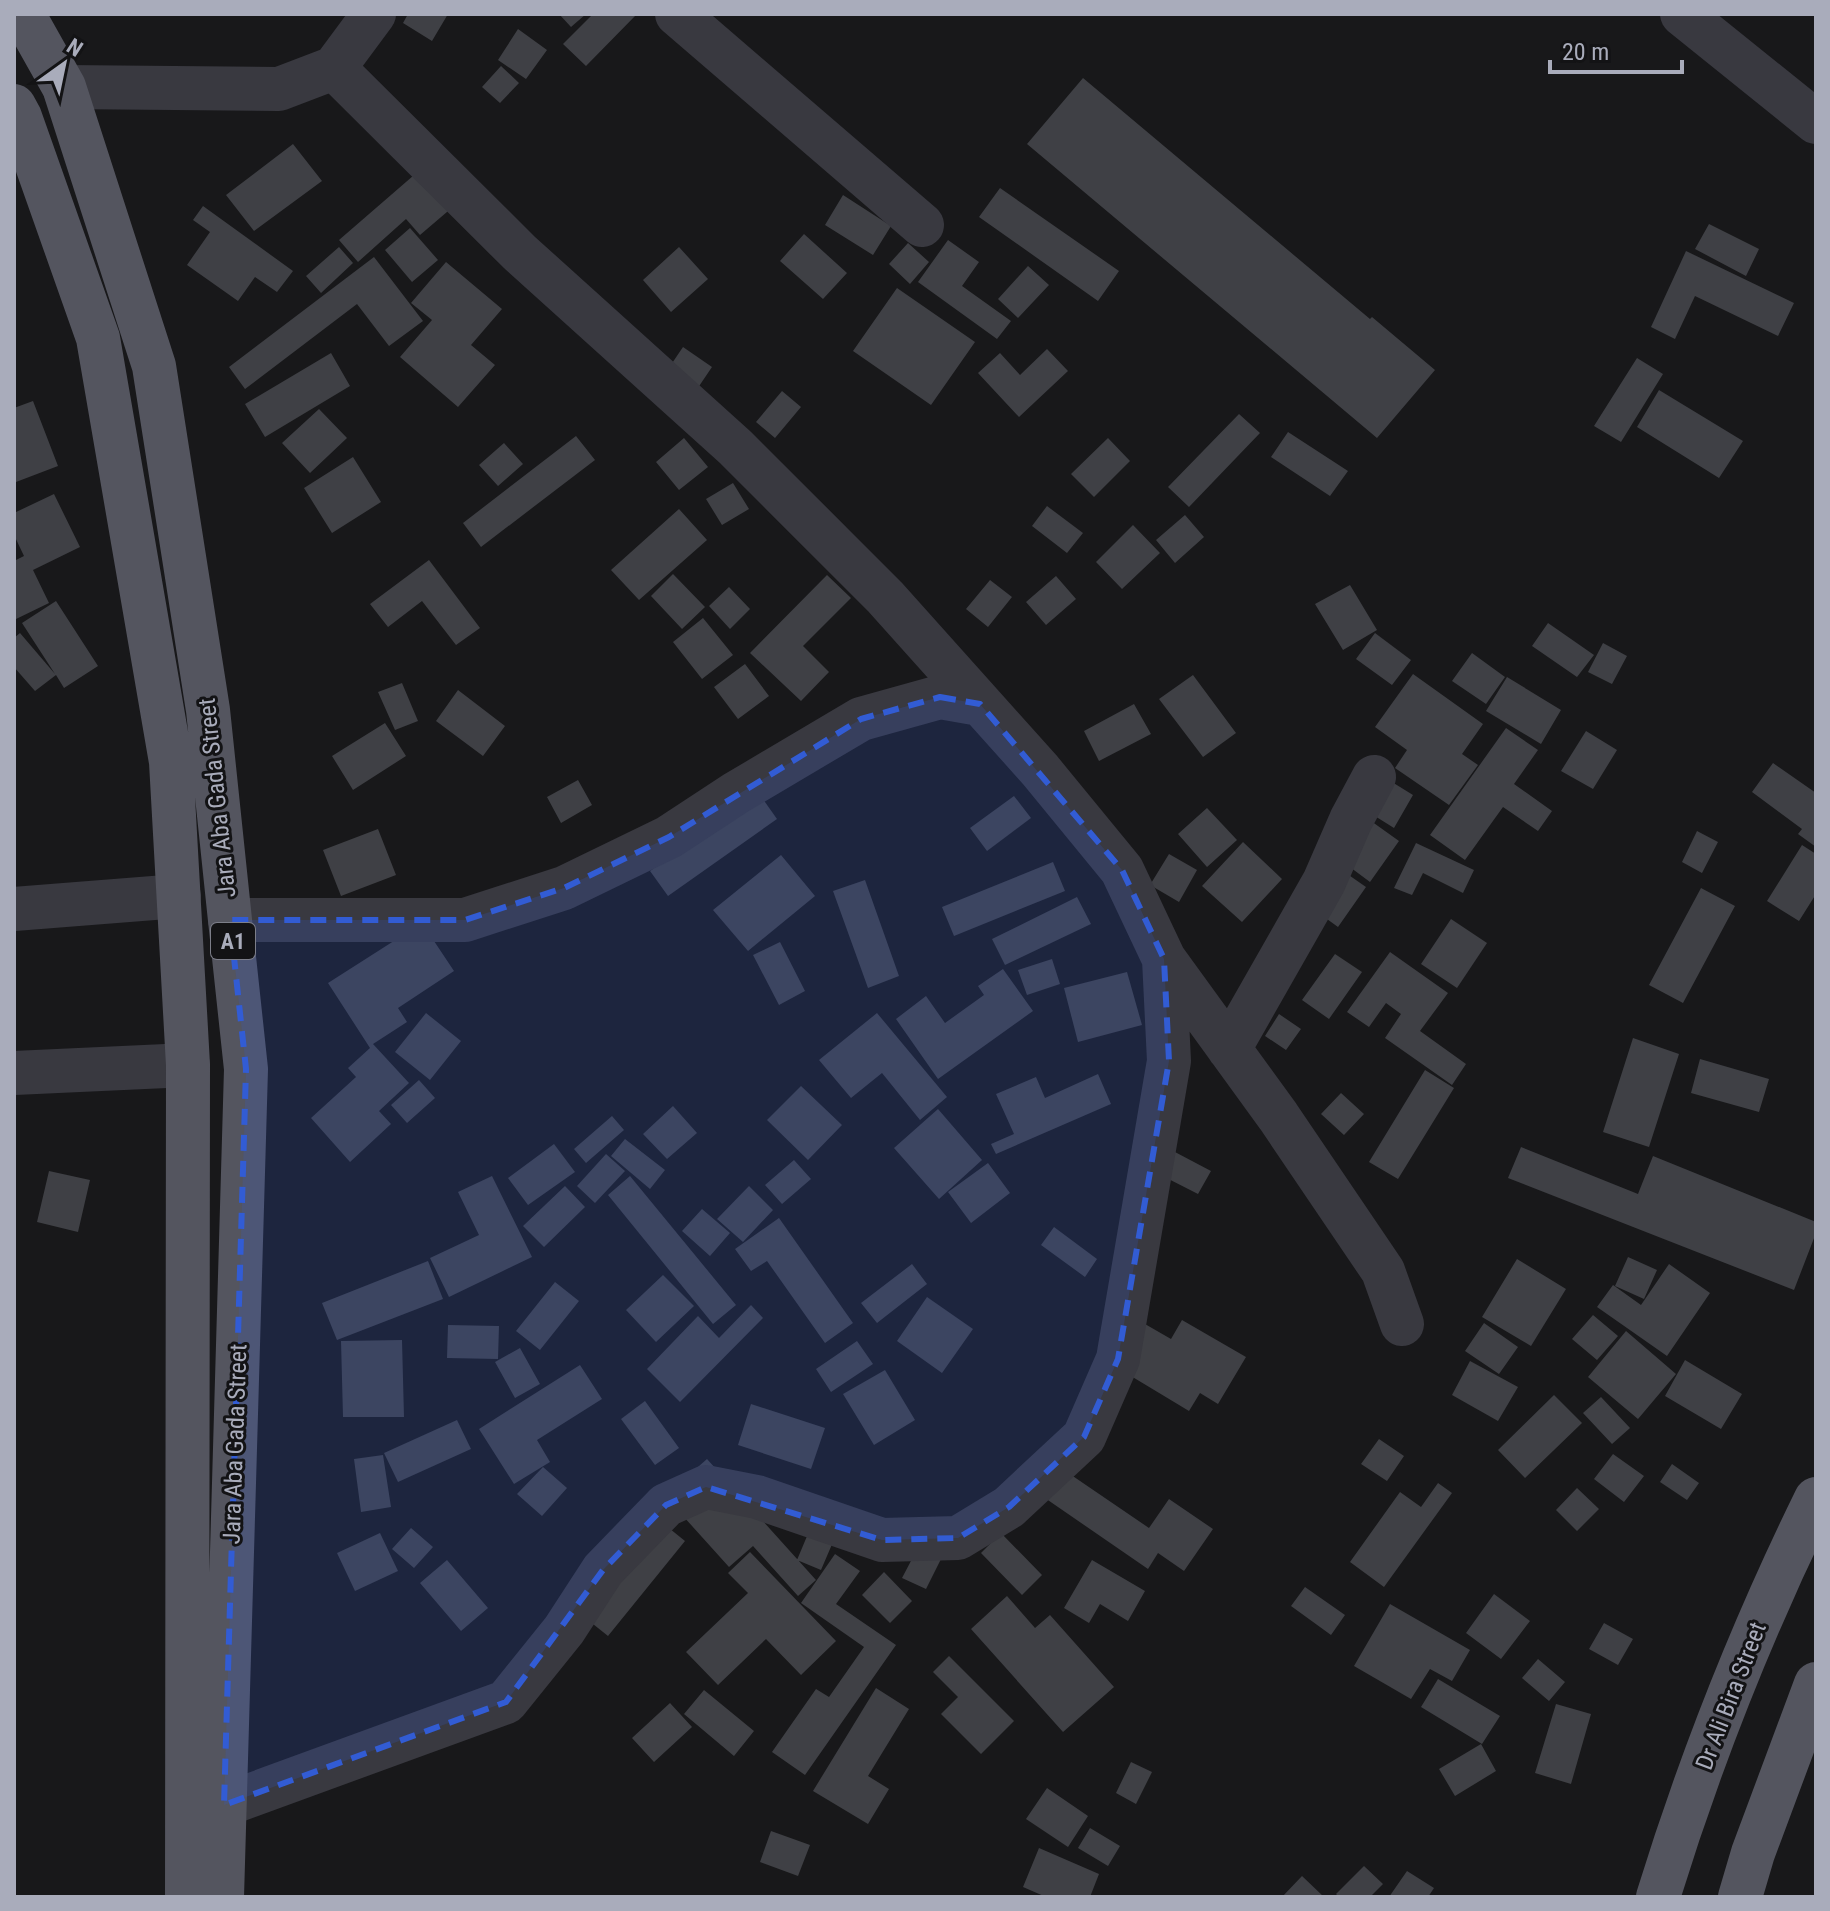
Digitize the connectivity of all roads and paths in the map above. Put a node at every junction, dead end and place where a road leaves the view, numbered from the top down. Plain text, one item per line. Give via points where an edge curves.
1 (23, 14) edge
2 (374, 14) edge
3 (677, 14) edge
4 (1682, 14) edge
5 (334, 68) junction
6 (64, 87) junction
7 (14, 106) edge
8 (1816, 122) edge
9 (922, 225) dead end
10 (980, 704) junction
11 (1374, 777) dead end
12 (179, 896) junction
13 (14, 909) edge
14 (230, 920) junction
15 (1164, 959) junction
16 (1229, 1049) junction
17 (188, 1065) junction
18 (14, 1073) edge
19 (1402, 1324) dead end
20 (1816, 1499) edge
21 (1816, 1684) edge
22 (224, 1805) junction
23 (187, 1897) edge
24 (222, 1897) edge
25 (1658, 1897) edge
26 (1740, 1897) edge

1 - 6 main road, Jara Aba Gada Street / A1
2 - 5 street
3 - 9 street
4 - 8 street
5 - 6 street via 279,89
5 - 10 street via 520,253 746,458 885,597
6 - 14 main road, Jara Aba Gada Street / A1 via 154,366 208,710
7 - 12 main road, Jara Aba Gada Street / A1 via 98,338 171,762
10 - 14 street via 940,697 861,719 669,837 564,888 465,920
10 - 15 street via 1122,870
11 - 16 street via 1324,882
12 - 13 street
12 - 17 main road, Jara Aba Gada Street / A1
14 - 22 main road, Jara Aba Gada Street / A1 via 246,1069
15 - 16 street
15 - 22 street via 1169,1061 1118,1359 1084,1437 1009,1507 958,1538 882,1540 757,1497 706,1487 666,1505 603,1570 564,1630 506,1702
16 - 19 street via 1383,1271
17 - 18 street
17 - 23 main road, Jara Aba Gada Street / A1
20 - 25 main road, Dr Ali Bira Street via 1773,1585
21 - 26 main road
22 - 24 main road, Jara Aba Gada Street / A1

